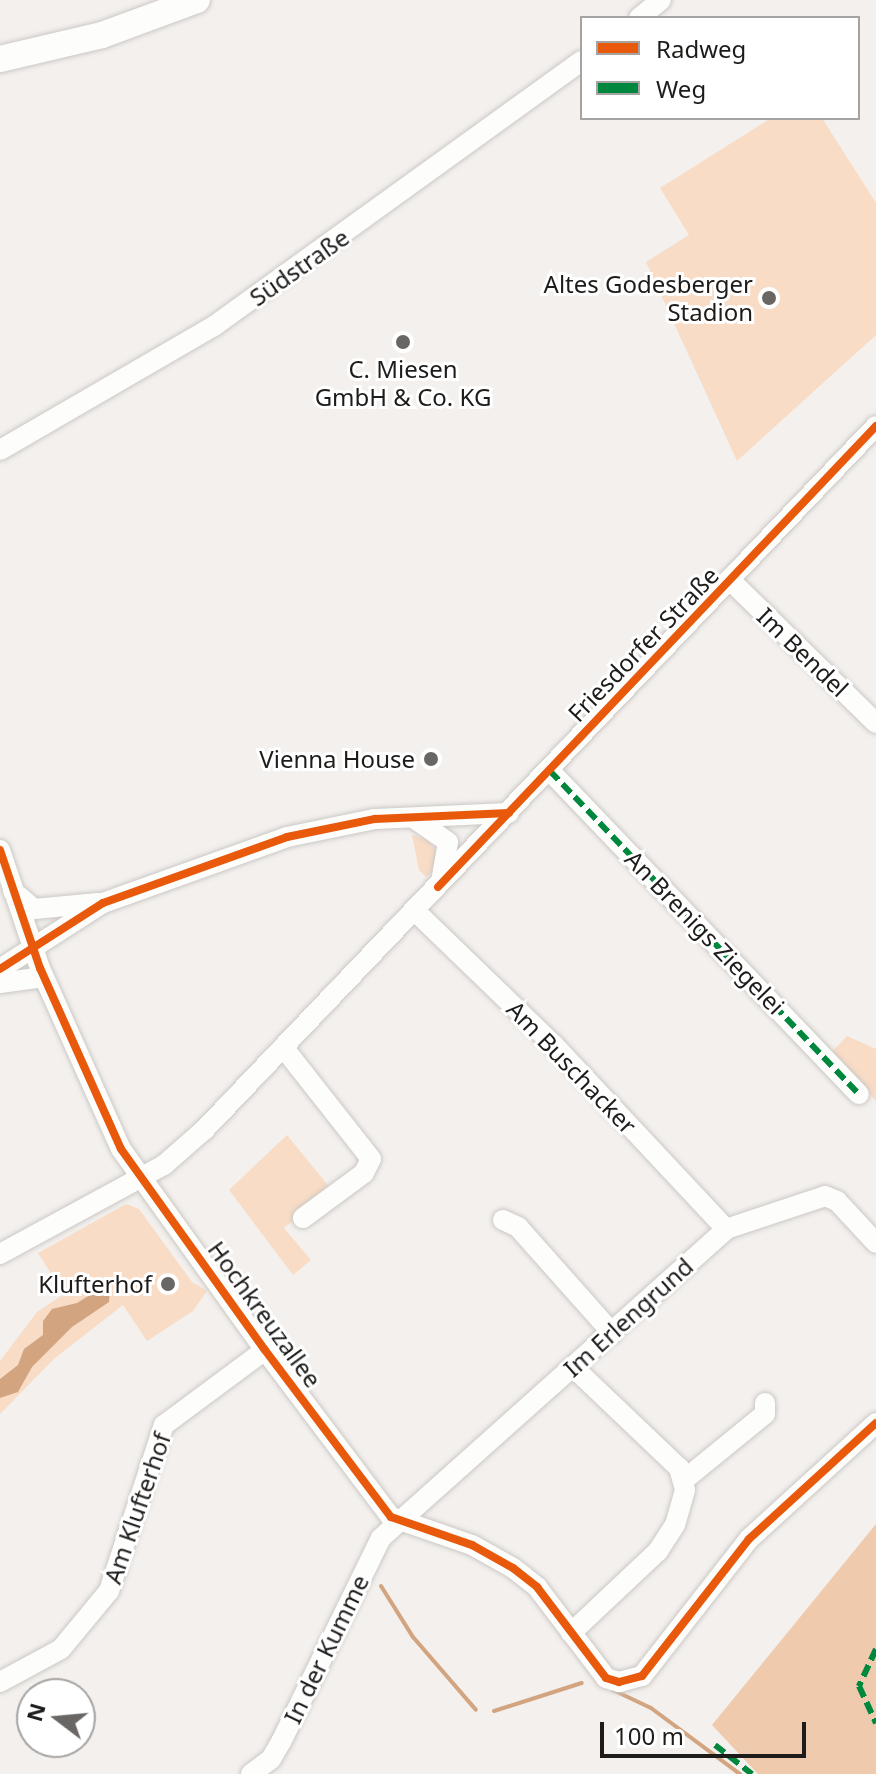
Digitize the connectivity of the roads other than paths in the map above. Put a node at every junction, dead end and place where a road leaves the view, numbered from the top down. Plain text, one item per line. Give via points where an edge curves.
1 (197, 0) edge
2 (661, 0) edge
3 (641, 16) edge
4 (0, 59) edge
5 (580, 62) edge
6 (876, 426) edge
7 (0, 450) edge
8 (731, 581) junction
9 (876, 723) edge
10 (550, 771) junction
11 (509, 813) junction
12 (412, 817) junction
13 (0, 850) edge
14 (438, 887) junction
15 (13, 891) junction
16 (103, 903) junction
17 (414, 910) junction
18 (32, 947) junction
19 (0, 969) edge
20 (44, 977) junction
21 (0, 983) edge
22 (283, 1047) junction
23 (859, 1094) dead end
24 (140, 1177) junction
25 (303, 1218) dead end
26 (503, 1220) dead end
27 (726, 1229) junction
28 (876, 1243) edge
29 (0, 1254) edge
30 (612, 1333) junction
31 (265, 1350) junction
32 (573, 1367) junction
33 (765, 1403) dead end
34 (876, 1423) edge
35 (684, 1480) junction
36 (401, 1522) junction
37 (571, 1633) junction
38 (0, 1682) edge
39 (251, 1774) edge

1 - 4 main road via 102,35
2 - 3 street
5 - 7 street, Südstraße via 214,326
6 - 8 street, Friesdorfer Straße
8 - 9 street, Im Bendel
8 - 10 street, Friesdorfer Straße
10 - 11 street, Friesdorfer Straße
10 - 23 street, An Brenigs Ziegelei
11 - 12 street
11 - 14 street, Friesdorfer Straße
12 - 14 street via 432,826 448,842
12 - 16 street via 329,825
13 - 15 street, Hochkreuzallee
14 - 17 street, Friesdorfer Straße
15 - 16 street via 34,909
15 - 18 street, Hochkreuzallee
16 - 18 street
17 - 22 street, Friesdorfer Straße
17 - 27 street, Am Buschacker via 553,1044
18 - 19 street
18 - 20 street, Hochkreuzallee
20 - 21 street
20 - 24 street, Hochkreuzallee via 121,1149
22 - 24 street, Friesdorfer Straße via 204,1130
22 - 25 street via 371,1159 364,1173
24 - 29 street, Friesdorfer Straße
24 - 31 street, Hochkreuzallee
26 - 30 street via 518,1227
27 - 28 street, Im Erlengrund via 825,1196
27 - 30 street, Im Erlengrund
30 - 32 street, Im Erlengrund
31 - 36 street, Hochkreuzallee via 384,1510
31 - 38 street, Am Klufterhof via 164,1425 113,1582 93,1615 61,1649
32 - 35 street via 679,1468
32 - 36 street, Im Erlengrund
33 - 35 street via 765,1414
34 - 37 street, Hochkreuzallee via 749,1539 642,1676 631,1681 601,1674
35 - 37 street via 683,1502 668,1539
36 - 37 street, Hochkreuzallee via 495,1556 537,1587
36 - 39 street, In der Kumme via 378,1543 271,1759

